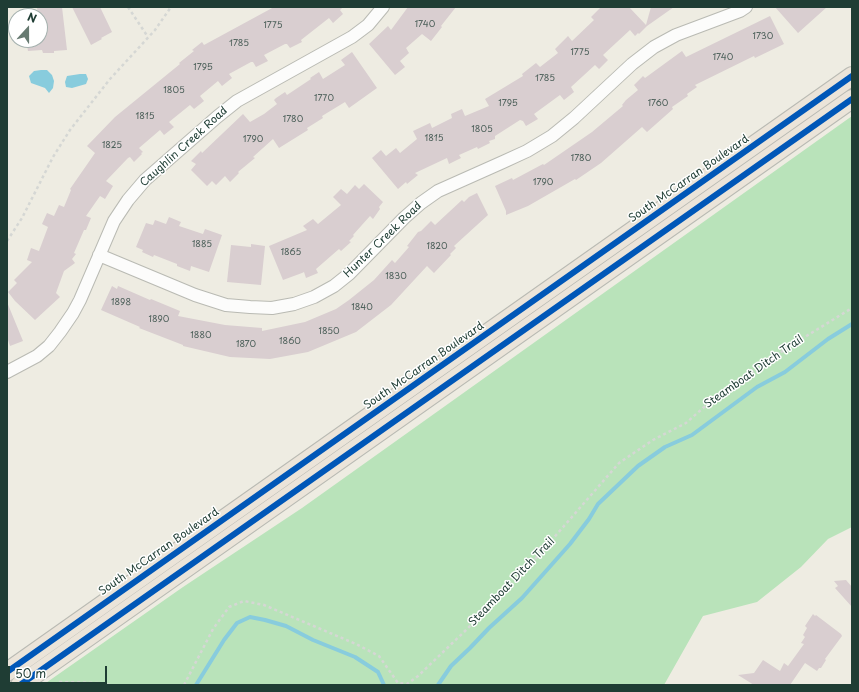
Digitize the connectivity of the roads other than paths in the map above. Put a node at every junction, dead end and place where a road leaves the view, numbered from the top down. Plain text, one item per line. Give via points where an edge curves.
1 (384, 7) edge
2 (746, 7) edge
3 (852, 76) edge
4 (852, 99) edge
5 (99, 255) junction
6 (7, 372) edge
7 (7, 672) edge
8 (20, 685) edge

1 - 5 street, Caughlin Creek Road via 368,25 352,37 237,101 217,116 145,180 128,200 114,221
2 - 5 street, Hunter Creek Road via 676,35 654,47 552,136 515,157 438,190 404,218 349,274 314,297 272,308 226,305 195,295
3 - 7 main road, South McCarran Boulevard
4 - 8 main road
5 - 6 street, Caughlin Creek Road via 73,313 49,346 37,356

